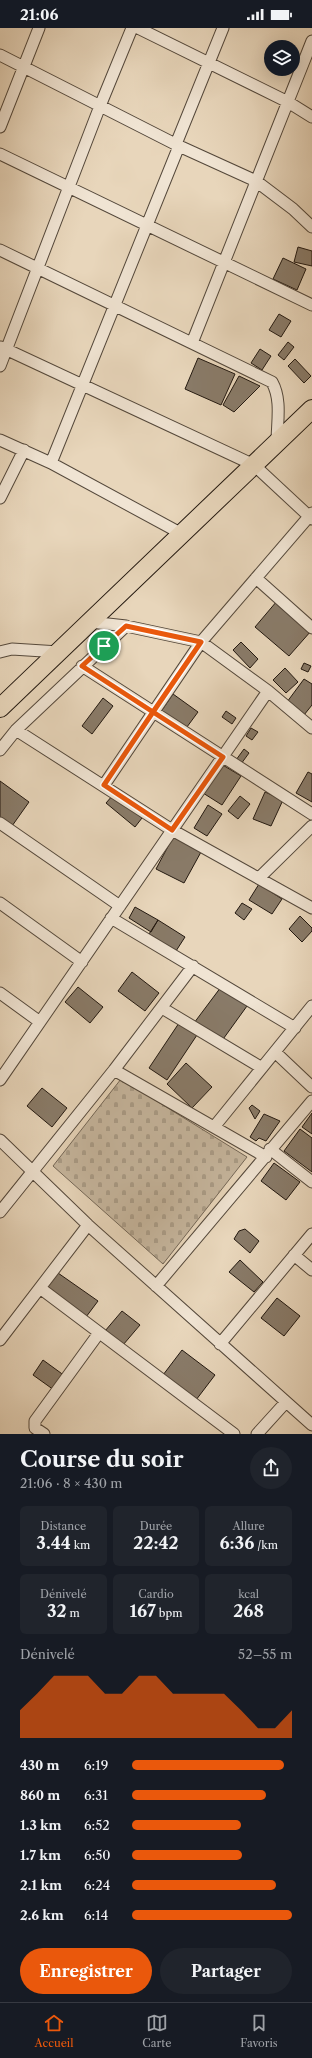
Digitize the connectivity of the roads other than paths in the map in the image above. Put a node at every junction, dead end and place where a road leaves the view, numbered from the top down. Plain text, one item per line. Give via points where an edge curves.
1 (39, 28) edge
2 (132, 28) edge
3 (138, 28) edge
4 (223, 28) edge
5 (312, 41) edge
6 (0, 55) edge
7 (209, 63) junction
8 (23, 68) junction
9 (288, 102) junction
10 (100, 106) junction
11 (312, 118) edge
12 (0, 127) edge
13 (178, 145) junction
14 (0, 154) edge
15 (256, 182) junction
16 (68, 188) junction
17 (147, 225) junction
18 (312, 227) edge
19 (0, 250) edge
20 (224, 262) junction
21 (38, 268) junction
22 (312, 305) edge
23 (114, 306) junction
24 (192, 343) junction
25 (3, 348) edge
26 (0, 366) edge
27 (82, 385) junction
28 (312, 409) edge
29 (0, 440) edge
30 (277, 443) junction
31 (24, 450) junction
32 (51, 463) junction
33 (254, 465) junction
34 (0, 498) edge
35 (311, 516) edge
36 (182, 534) junction
37 (256, 578) junction
38 (90, 622) junction
39 (126, 626) junction
40 (312, 628) edge
41 (201, 642) junction
42 (0, 652) edge
43 (59, 652) junction
44 (82, 666) junction
45 (268, 691) junction
46 (0, 708) edge
47 (153, 712) junction
48 (312, 728) edge
49 (16, 730) junction
50 (0, 750) edge
51 (223, 757) junction
52 (104, 785) junction
53 (312, 814) edge
54 (0, 823) edge
55 (312, 826) edge
56 (172, 830) junction
57 (259, 878) junction
58 (0, 903) edge
59 (120, 906) junction
60 (312, 908) edge
61 (112, 918) junction
62 (82, 962) junction
63 (193, 966) junction
64 (0, 993) edge
65 (312, 1006) edge
66 (162, 1008) junction
67 (40, 1022) junction
68 (294, 1028) junction
69 (275, 1052) junction
70 (262, 1068) junction
71 (114, 1070) junction
72 (0, 1080) edge
73 (312, 1087) edge
74 (312, 1101) edge
75 (214, 1127) junction
76 (0, 1140) edge
77 (268, 1153) junction
78 (34, 1171) junction
79 (312, 1182) edge
80 (0, 1212) edge
81 (88, 1225) junction
82 (312, 1234) edge
83 (294, 1255) junction
84 (312, 1270) edge
85 (156, 1286) junction
86 (40, 1288) junction
87 (99, 1332) junction
88 (0, 1340) edge
89 (220, 1344) junction
90 (286, 1402) junction
91 (312, 1425) edge
92 (44, 1434) edge
93 (234, 1434) edge
94 (257, 1434) edge

1 - 8 street
2 - 10 street
3 - 7 street
4 - 7 street
5 - 9 street
6 - 8 street
7 - 9 street
7 - 13 street
8 - 10 street
8 - 12 street
9 - 11 street
9 - 15 street
10 - 13 street
10 - 16 street
13 - 15 street
13 - 17 street
14 - 16 street
15 - 18 street via 293,209
15 - 20 street
16 - 17 street
16 - 21 street
17 - 20 street
17 - 23 street
19 - 21 street
20 - 22 street
20 - 24 street
21 - 23 street
21 - 25 street
23 - 24 street
23 - 27 street
24 - 30 street via 272,382 278,400
25 - 26 street
25 - 27 street
27 - 32 street
27 - 33 street
28 - 30 highway
29 - 31 street
30 - 33 highway
31 - 32 street
31 - 34 street
32 - 36 street
33 - 35 street
33 - 36 highway
35 - 37 street
36 - 38 highway
37 - 40 street
37 - 41 street
38 - 39 street
38 - 43 highway
39 - 41 street
39 - 44 street
41 - 45 street
41 - 47 street
42 - 43 street via 12,649
43 - 46 highway
44 - 47 street
44 - 49 street
45 - 48 street
45 - 51 street
47 - 51 street
47 - 52 street
49 - 50 street
49 - 52 street
51 - 53 street
51 - 56 street
52 - 56 street
54 - 59 street
55 - 57 street
56 - 57 street
56 - 59 street
57 - 60 street
58 - 62 street
59 - 61 street
61 - 62 street
61 - 63 street
62 - 67 street
63 - 66 street
63 - 68 street
64 - 67 street
65 - 68 street
66 - 70 street
66 - 71 street
67 - 72 street
68 - 69 street
69 - 70 street
69 - 73 street
70 - 75 street
71 - 75 street
71 - 78 street
74 - 77 street
75 - 77 street
76 - 78 street
77 - 79 street
77 - 85 street
78 - 80 street
78 - 81 street
81 - 85 street
81 - 86 street
82 - 83 street
83 - 84 street
83 - 89 street
85 - 89 street
86 - 87 street
86 - 88 street
87 - 92 street via 35,1421 35,1428
87 - 93 street
89 - 90 street
90 - 91 street
90 - 94 street

